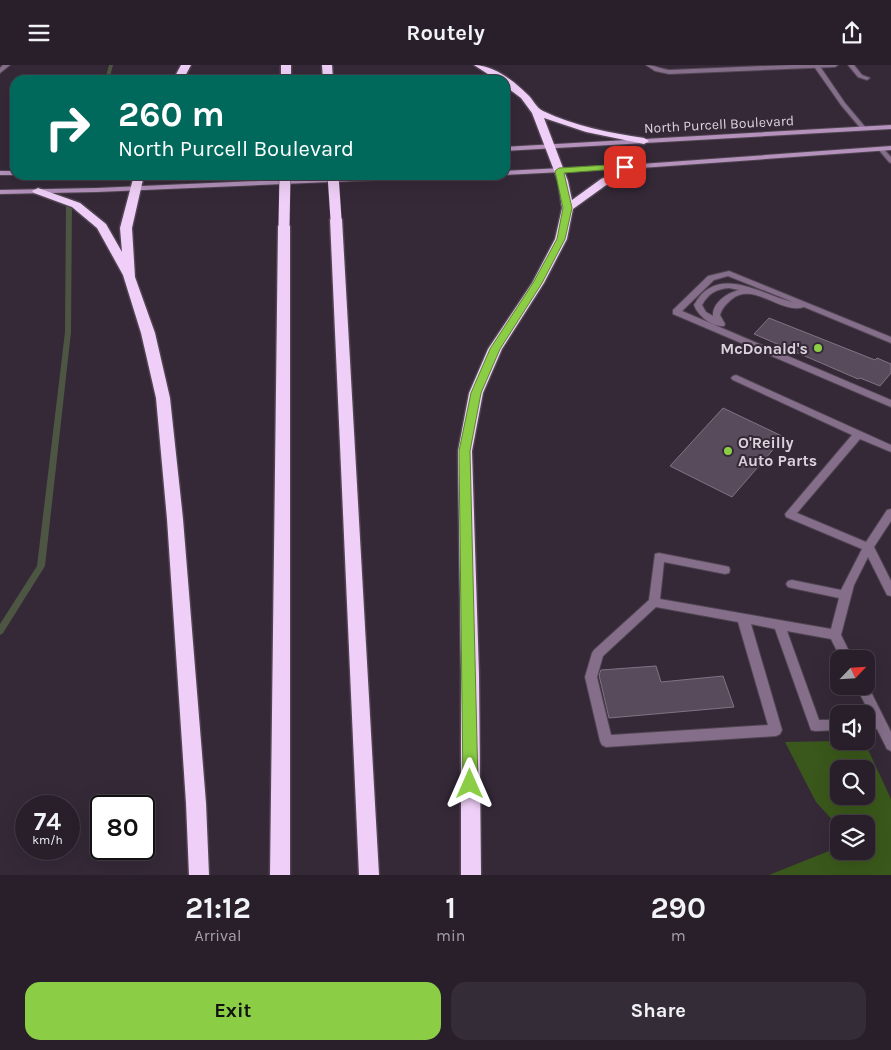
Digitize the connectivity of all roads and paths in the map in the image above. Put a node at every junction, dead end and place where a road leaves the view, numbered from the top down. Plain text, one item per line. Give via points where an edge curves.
1 (7, 65) edge
2 (479, 65) edge
3 (649, 65) edge
4 (816, 65) edge
5 (835, 65) edge
6 (851, 65) edge
7 (786, 66) edge
8 (0, 71) edge
9 (495, 75) edge
10 (867, 78) dead end
11 (510, 86) edge
12 (537, 112) junction
13 (891, 127) edge
14 (864, 129) junction
15 (644, 141) junction
16 (549, 146) junction
17 (891, 147) edge
18 (880, 148) junction
19 (510, 149) edge
20 (891, 161) edge
21 (641, 166) junction
22 (559, 171) junction
23 (510, 173) edge
24 (226, 180) edge
25 (285, 180) edge
26 (333, 180) edge
27 (137, 182) edge
28 (38, 191) junction
29 (0, 192) edge
30 (568, 208) junction
31 (129, 277) junction
32 (752, 291) junction
33 (812, 307) junction
34 (721, 324) junction
35 (891, 340) edge
36 (736, 378) dead end
37 (862, 391) junction
38 (891, 404) edge
39 (858, 435) junction
40 (891, 449) edge
41 (891, 513) edge
42 (868, 547) junction
43 (725, 570) dead end
44 (792, 584) dead end
45 (891, 592) edge
46 (845, 595) junction
47 (654, 602) junction
48 (744, 618) junction
49 (779, 625) junction
50 (835, 635) junction
51 (842, 650) edge
52 (867, 695) edge
53 (875, 723) edge
54 (881, 723) junction
55 (830, 725) edge
56 (891, 745) edge
57 (199, 875) edge
58 (280, 875) edge
59 (369, 875) edge
60 (471, 875) edge

1 - 8 street
2 - 9 highway
3 - 7 street via 669,72
4 - 5 street
4 - 7 street
4 - 14 street
6 - 10 street via 860,76
11 - 12 highway
12 - 15 highway via 589,130
12 - 16 highway
13 - 14 main road, North Purcell Boulevard
14 - 15 main road, North Purcell Boulevard
15 - 16 main road, North Purcell Boulevard
16 - 19 main road, North Purcell Boulevard
16 - 22 highway
17 - 18 main road
18 - 20 street
18 - 21 main road
21 - 22 main road
21 - 30 highway via 605,181
22 - 23 main road
22 - 30 highway
24 - 27 main road
25 - 58 highway, bridge
26 - 59 highway, bridge
27 - 28 main road
27 - 31 highway via 126,229
28 - 29 main road
28 - 31 highway via 76,205 102,226
30 - 60 highway via 561,239 538,283 495,349 476,393 465,451
31 - 57 highway via 148,333 163,399
32 - 33 street via 776,301
32 - 34 street via 737,292 726,298 717,309 716,315
32 - 34 street via 722,285 705,295 698,305 700,310
33 - 35 street
33 - 37 street via 729,273 710,278 676,312
34 - 37 street via 844,376
36 - 39 street
37 - 38 street
39 - 40 street
39 - 42 street via 790,514
41 - 42 street
42 - 45 street
42 - 46 street
43 - 47 street via 659,557
44 - 46 street
46 - 50 street
47 - 48 street
47 - 48 street via 598,653 591,677 606,741 776,730
48 - 49 street
49 - 50 street
49 - 55 street via 815,726
50 - 51 street
52 - 54 street
53 - 54 street
54 - 56 street

